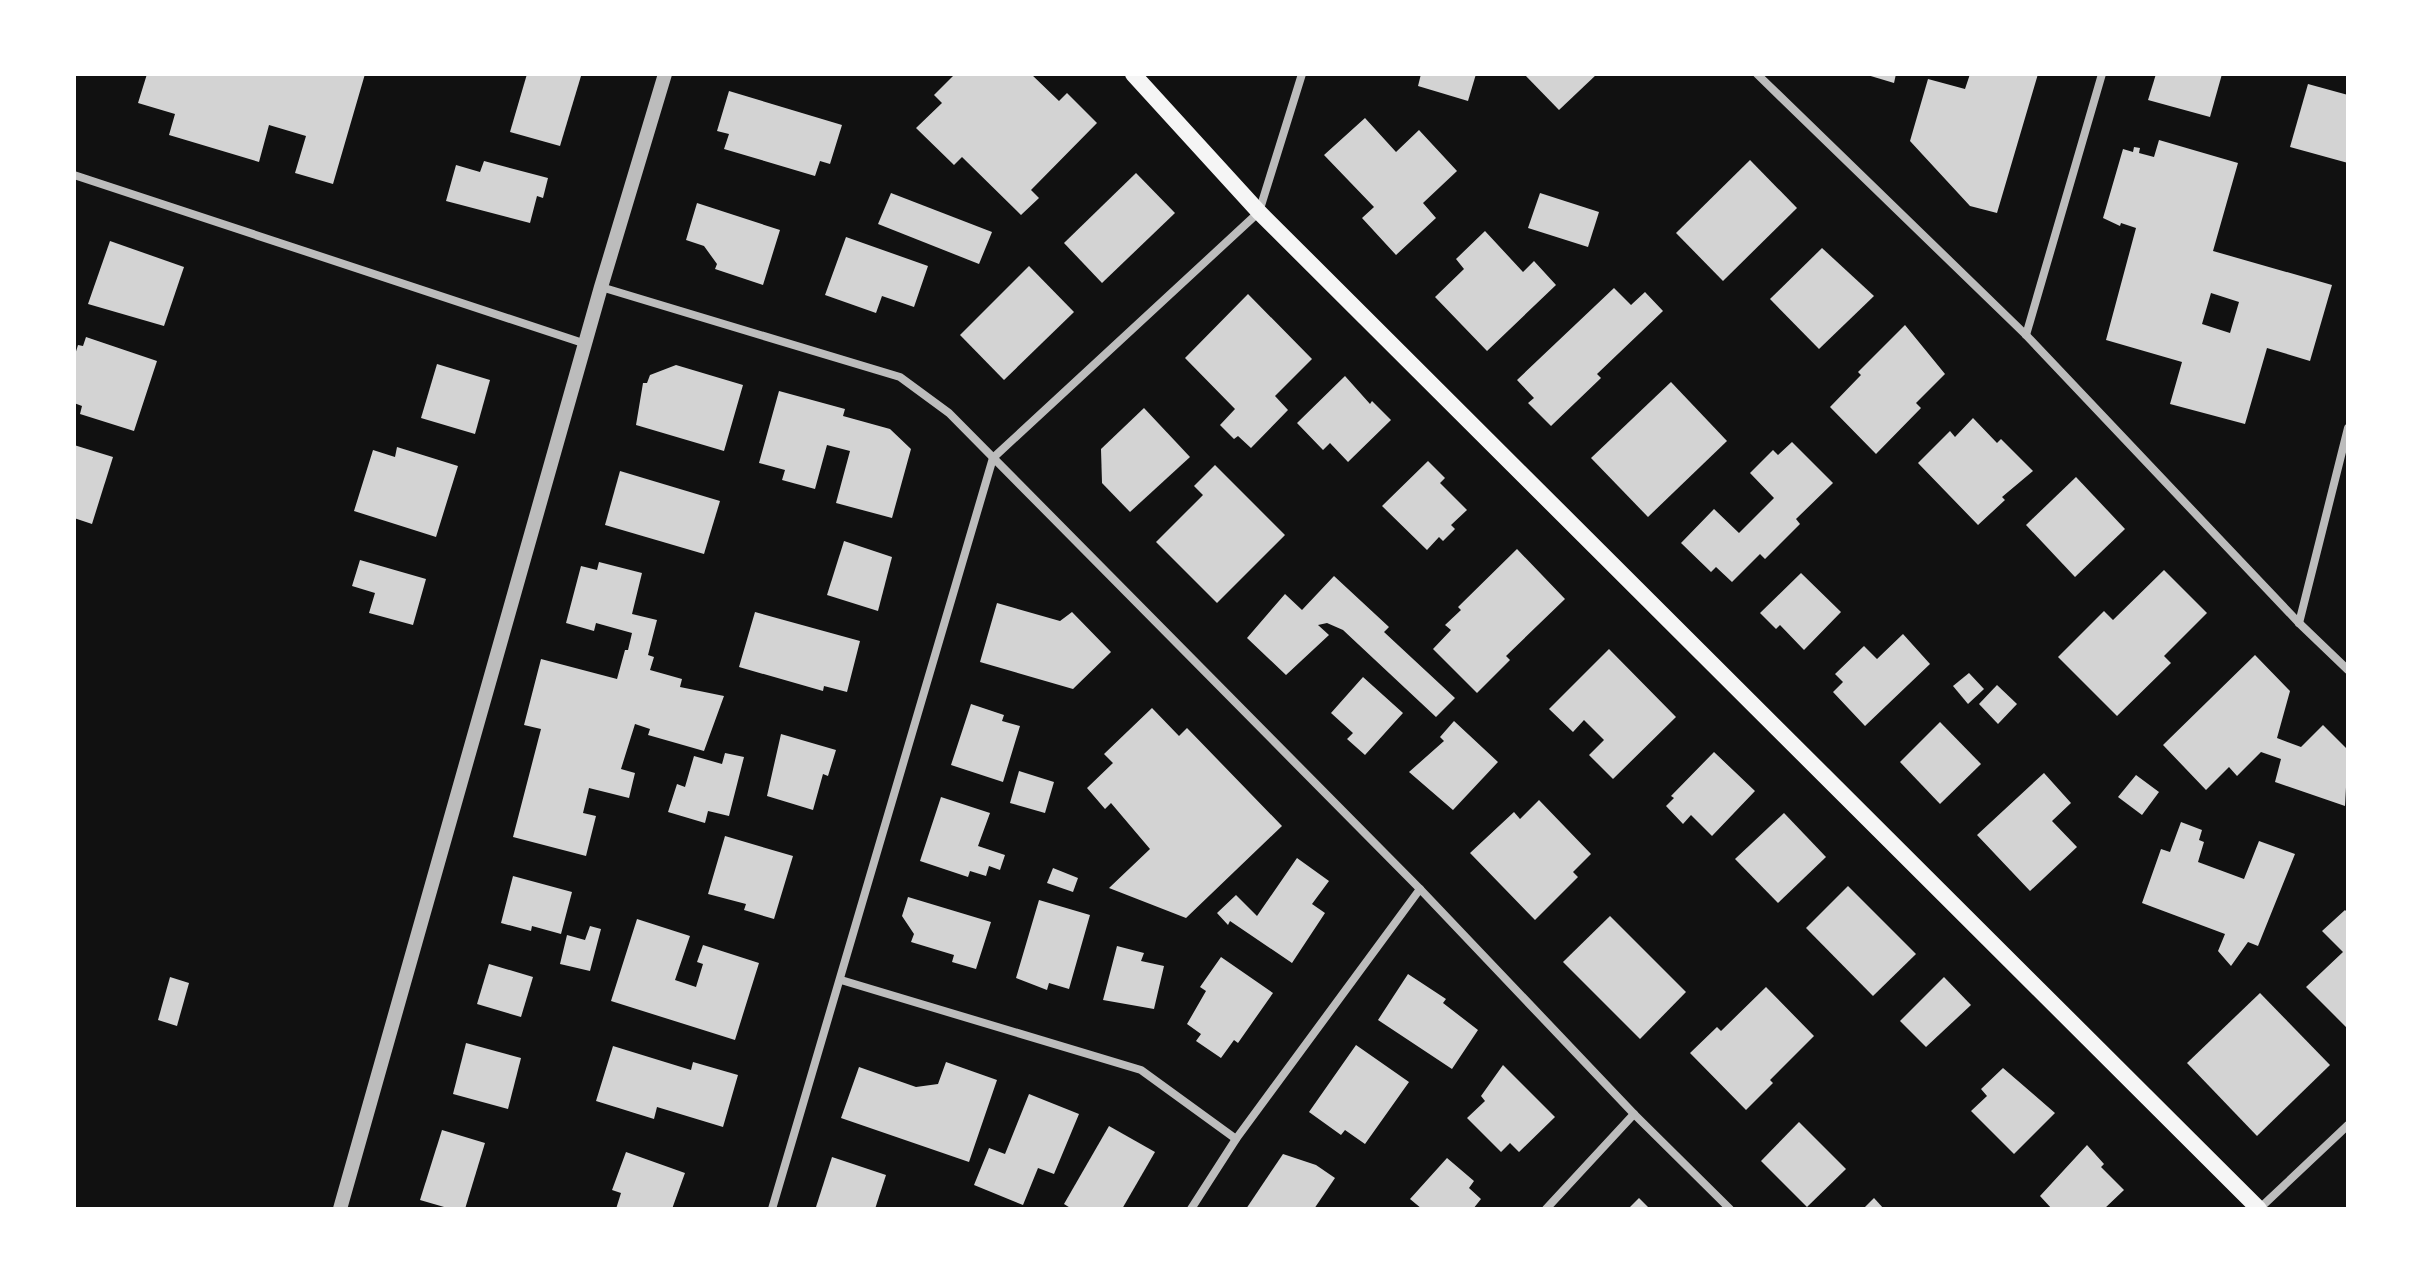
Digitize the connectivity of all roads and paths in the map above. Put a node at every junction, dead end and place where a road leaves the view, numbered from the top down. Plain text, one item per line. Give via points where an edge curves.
1 (665, 74) edge
2 (1133, 74) edge
3 (1302, 74) edge
4 (1757, 74) edge
5 (2102, 74) edge
6 (74, 175) edge
7 (1259, 212) junction
8 (601, 287) junction
9 (2026, 335) junction
10 (587, 344) junction
11 (2348, 428) edge
12 (993, 458) junction
13 (2299, 623) junction
14 (2348, 670) edge
15 (1420, 889) junction
16 (841, 980) junction
17 (1634, 1114) junction
18 (2348, 1125) edge
19 (1236, 1139) junction
20 (340, 1209) edge
21 (772, 1209) edge
22 (1191, 1209) edge
23 (1546, 1209) edge
24 (1730, 1209) edge
25 (2259, 1209) edge

1 - 8 street
2 - 7 main road
3 - 7 street
4 - 9 street
5 - 9 street
6 - 10 street
7 - 12 street
7 - 25 main road
8 - 10 street
8 - 12 street via 900,377 949,413
9 - 13 street
10 - 20 street
11 - 13 street
12 - 15 street
12 - 16 street
13 - 14 street
15 - 17 street
15 - 19 street
16 - 19 street via 1141,1070
16 - 21 street
17 - 23 street
17 - 24 street
18 - 25 street
19 - 22 street

